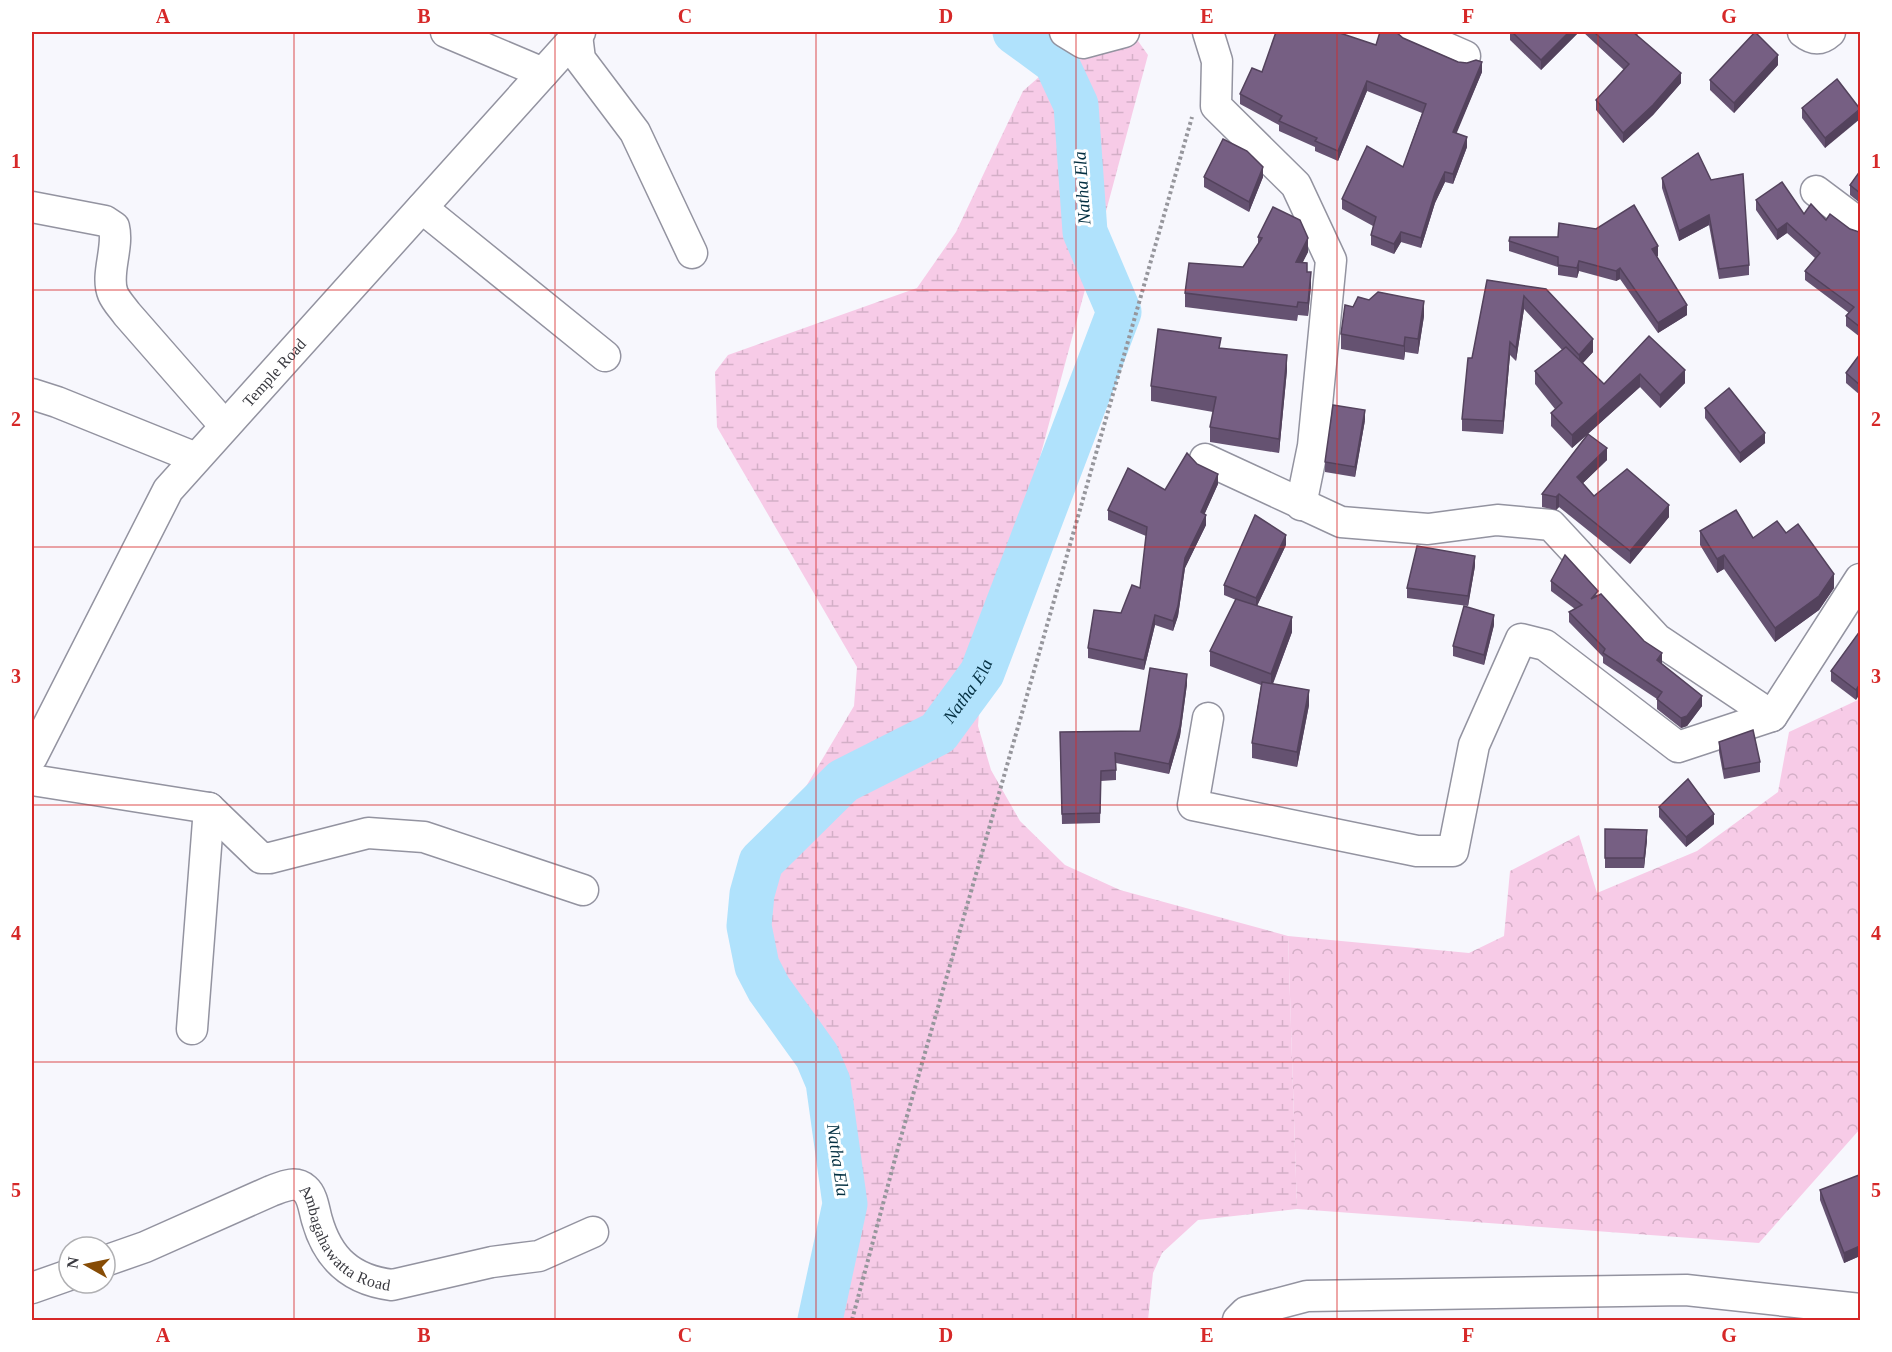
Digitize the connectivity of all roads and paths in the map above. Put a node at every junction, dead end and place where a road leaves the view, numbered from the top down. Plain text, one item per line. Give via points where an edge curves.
1 (446, 32) edge
2 (1065, 32) edge
3 (1124, 32) edge
4 (1208, 32) edge
5 (1410, 32) edge
6 (1803, 32) edge
7 (1830, 32) edge
8 (579, 33) edge
9 (1464, 56) dead end
10 (543, 73) junction
11 (1194, 113) dead end
12 (1816, 191) dead end
13 (32, 207) edge
14 (422, 208) junction
15 (1860, 224) edge
16 (692, 253) dead end
17 (605, 356) dead end
18 (32, 394) edge
19 (225, 426) junction
20 (196, 458) junction
21 (1205, 459) dead end
22 (1301, 505) junction
23 (1860, 579) edge
24 (1772, 716) junction
25 (1208, 718) dead end
26 (32, 757) edge
27 (32, 780) edge
28 (209, 808) junction
29 (583, 890) dead end
30 (192, 1029) dead end
31 (593, 1232) dead end
32 (117, 1258) edge
33 (57, 1279) edge
34 (32, 1288) edge
35 (1860, 1309) edge
36 (852, 1320) edge
37 (1238, 1320) edge

1 - 10 street
2 - 3 street via 1083,44
4 - 22 street via 1217,61 1216,106 1296,185 1331,260 1313,446
5 - 9 street
6 - 7 street via 1818,39
8 - 10 street, Temple Road
8 - 16 street via 580,59 635,132
10 - 14 street, Temple Road
11 - 36 path via 902,1132
12 - 15 street
13 - 19 street via 105,221 114,227 112,292
14 - 17 street
14 - 19 street, Temple Road
18 - 20 street
19 - 20 street, Temple Road
20 - 26 street, Temple Road via 168,490
21 - 22 street
22 - 24 street via 1341,522 1428,530 1497,520 1551,525 1656,639
23 - 24 street
24 - 25 street via 1678,747 1545,645 1521,639 1474,745 1453,851 1418,851 1194,805
27 - 28 street
28 - 29 street via 261,858 368,833 424,837
28 - 30 street
31 - 32 street, Ambagahawatta Road via 539,1256 381,1284 348,1271 318,1226 310,1196 304,1188 292,1184
33 - 34 street
35 - 37 street via 1686,1290 1307,1296 1246,1312

